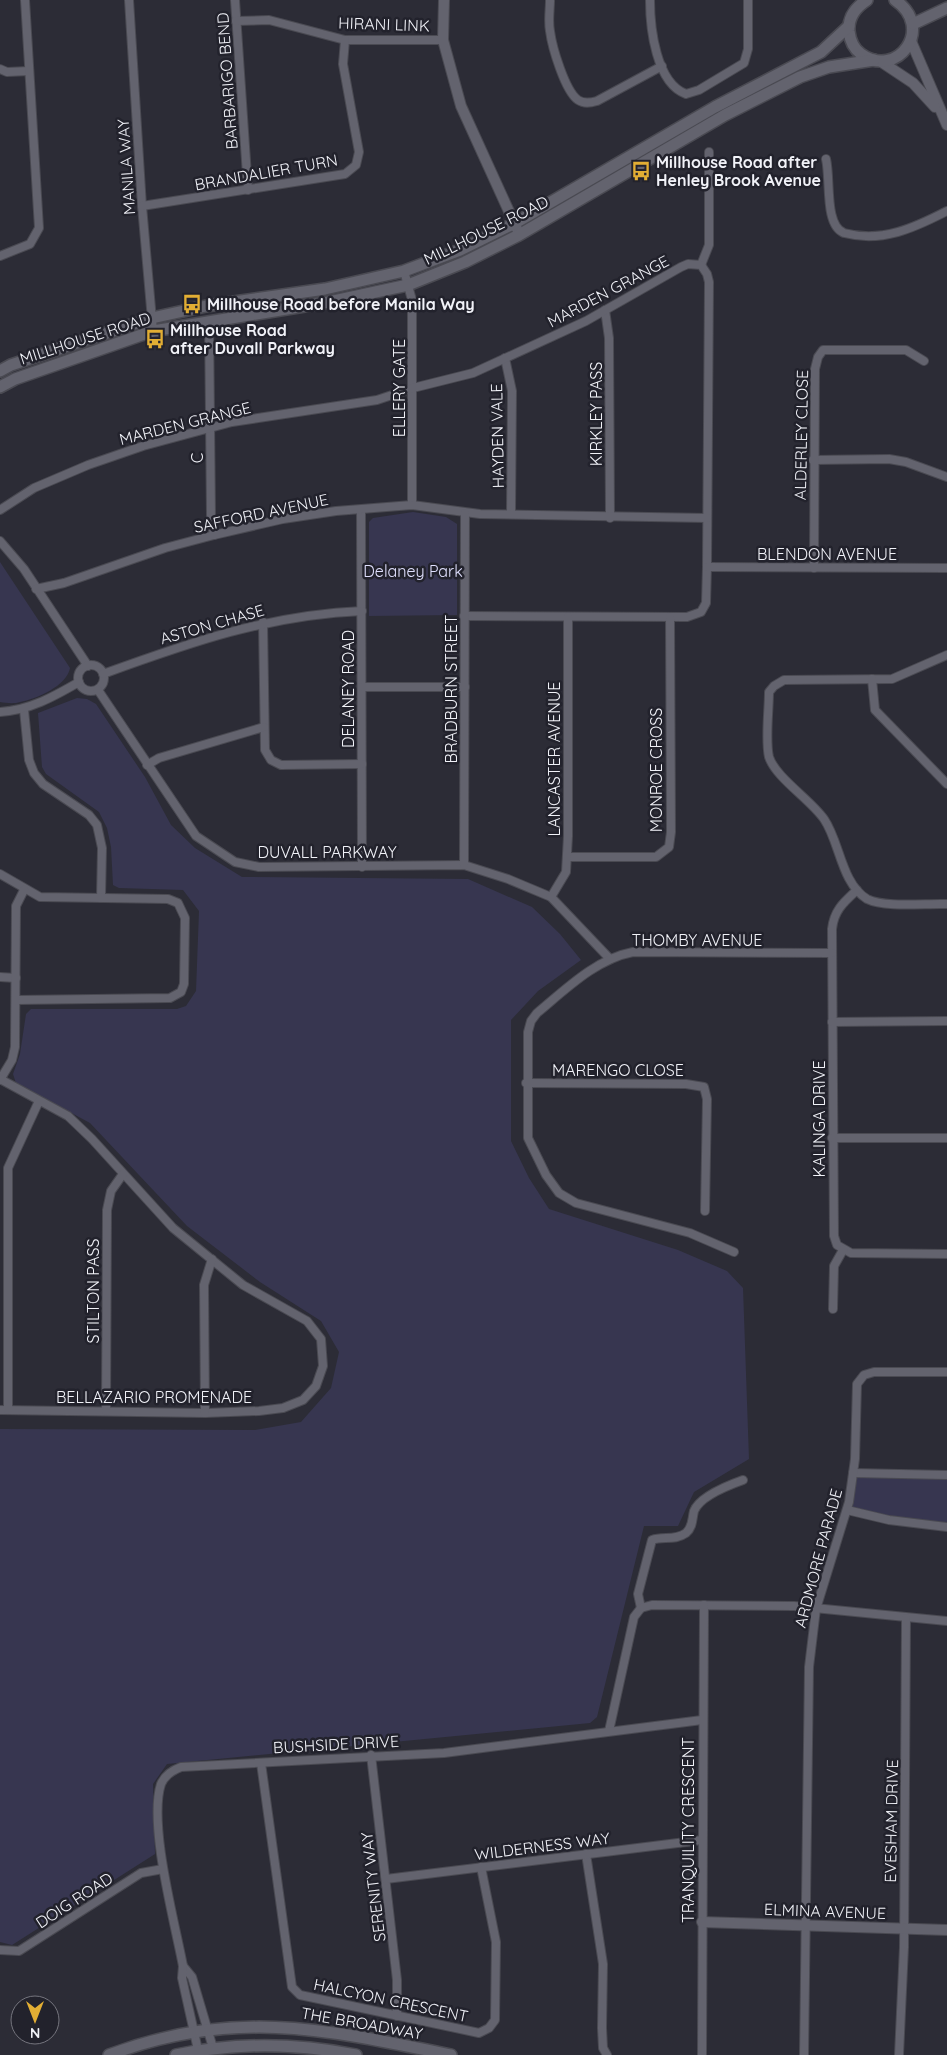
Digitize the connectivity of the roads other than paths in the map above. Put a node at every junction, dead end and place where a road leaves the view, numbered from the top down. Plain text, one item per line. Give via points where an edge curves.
1 (25, 0) edge
2 (129, 0) edge
3 (235, 0) edge
4 (444, 0) edge
5 (550, 0) edge
6 (650, 0) edge
7 (748, 0) edge
8 (851, 0) edge
9 (867, 0) edge
10 (895, 0) edge
11 (947, 8) edge
12 (853, 13) junction
13 (236, 21) junction
14 (913, 24) junction
15 (849, 26) junction
16 (345, 40) junction
17 (443, 40) junction
18 (911, 42) junction
19 (877, 61) junction
20 (662, 66) junction
21 (0, 69) edge
22 (29, 71) junction
23 (946, 122) edge
24 (708, 152) dead end
25 (826, 159) dead end
26 (248, 190) junction
27 (142, 206) junction
28 (947, 211) edge
29 (515, 223) junction
30 (519, 235) junction
31 (0, 256) edge
32 (701, 266) junction
33 (404, 271) junction
34 (408, 285) junction
35 (605, 310) junction
36 (152, 318) junction
37 (209, 321) junction
38 (153, 331) junction
39 (505, 358) junction
40 (924, 361) dead end
41 (11, 365) junction
42 (0, 371) edge
43 (15, 379) junction
44 (0, 387) edge
45 (413, 388) junction
46 (211, 427) junction
47 (813, 460) junction
48 (947, 477) edge
49 (412, 505) junction
50 (0, 510) edge
51 (361, 510) junction
52 (465, 513) junction
53 (511, 514) junction
54 (610, 518) junction
55 (707, 518) junction
56 (214, 535) junction
57 (0, 541) edge
58 (708, 567) junction
59 (814, 568) junction
60 (947, 568) edge
61 (36, 589) junction
62 (362, 611) junction
63 (464, 616) junction
64 (670, 617) junction
65 (568, 618) junction
66 (263, 622) junction
67 (947, 655) edge
68 (88, 666) junction
69 (103, 674) junction
70 (872, 679) junction
71 (79, 682) junction
72 (362, 687) junction
73 (464, 687) junction
74 (98, 690) junction
75 (24, 710) junction
76 (0, 712) edge
77 (264, 727) junction
78 (362, 764) junction
79 (147, 765) junction
80 (947, 784) edge
81 (567, 857) junction
82 (464, 865) junction
83 (362, 867) junction
84 (0, 874) edge
85 (24, 890) junction
86 (858, 890) junction
87 (551, 897) junction
88 (101, 898) junction
89 (947, 904) edge
90 (832, 953) junction
91 (610, 958) junction
92 (0, 978) edge
93 (16, 978) junction
94 (16, 1000) junction
95 (947, 1021) edge
96 (832, 1022) junction
97 (0, 1080) edge
98 (526, 1083) junction
99 (39, 1100) junction
100 (832, 1138) junction
101 (947, 1138) edge
102 (123, 1174) junction
103 (705, 1211) dead end
104 (843, 1250) junction
105 (734, 1252) dead end
106 (947, 1254) edge
107 (212, 1260) junction
108 (833, 1309) dead end
109 (4, 1316) edge
110 (947, 1372) edge
111 (4, 1410) edge
112 (106, 1411) junction
113 (205, 1413) junction
114 (853, 1473) junction
115 (947, 1475) edge
116 (743, 1480) dead end
117 (847, 1510) junction
118 (947, 1527) edge
119 (704, 1605) junction
120 (642, 1608) junction
121 (816, 1609) junction
122 (906, 1618) junction
123 (947, 1621) edge
124 (702, 1720) junction
125 (609, 1730) junction
126 (371, 1755) junction
127 (261, 1763) junction
128 (702, 1840) junction
129 (586, 1854) junction
130 (481, 1867) junction
131 (164, 1869) junction
132 (386, 1879) junction
133 (702, 1922) junction
134 (806, 1924) junction
135 (904, 1928) junction
136 (947, 1930) edge
137 (0, 1950) edge
138 (184, 1966) junction
139 (397, 2016) junction
140 (209, 2029) junction
141 (194, 2031) junction
142 (213, 2048) junction
143 (198, 2050) junction
144 (434, 2053) edge
145 (109, 2055) edge
146 (176, 2055) edge
147 (356, 2055) edge
148 (451, 2055) edge
149 (607, 2055) edge
150 (702, 2055) edge
151 (804, 2055) edge
152 (899, 2055) edge

1 - 22 street
2 - 27 street, MANILA WAY
3 - 13 street, BARBARIGO BEND
4 - 17 street
5 - 20 street via 549,28 554,50 577,99 589,103 597,101
6 - 20 street via 652,33
7 - 20 street via 748,49 739,67 694,93 686,94 672,86
8 - 12 main road
9 - 12 main road
10 - 14 main road via 904,6
11 - 14 main road
12 - 15 main road
13 - 16 street, HIRANI LINK via 269,20
13 - 26 street, BARBARIGO BEND
14 - 18 main road
15 - 19 main road via 858,52
15 - 29 main road, MILLHOUSE ROAD via 821,52 715,107
16 - 17 street, HIRANI LINK
16 - 26 street, BRANDALIER TURN via 343,64 359,152 356,165 346,174
17 - 29 street via 461,106
18 - 19 main road, MILLHOUSE ROAD via 898,56
18 - 23 street
19 - 23 street via 913,83
19 - 30 main road, MILLHOUSE ROAD via 828,67 800,77 725,115
21 - 22 street via 7,72
22 - 31 street via 39,228 30,244
24 - 32 street via 709,244
25 - 28 street via 830,173 831,219 838,231 886,235 903,232
26 - 27 street, BRANDALIER TURN
27 - 36 street, MANILA WAY
29 - 30 street
29 - 33 main road, MILLHOUSE ROAD via 460,250
30 - 34 main road, MILLHOUSE ROAD
32 - 35 street, MARDEN GRANGE via 694,263 681,267
32 - 55 street via 709,282
33 - 34 street, ELLERY GATE
33 - 36 main road, MILLHOUSE ROAD via 325,289 206,306
34 - 37 main road, MILLHOUSE ROAD via 329,302
34 - 45 street, ELLERY GATE via 412,300
35 - 39 street, MARDEN GRANGE
35 - 54 street, KIRKLEY PASS via 609,338
36 - 38 street, MANILA WAY
36 - 41 main road, MILLHOUSE ROAD
37 - 38 main road, MILLHOUSE ROAD
37 - 46 street, C
38 - 43 main road, MILLHOUSE ROAD
39 - 45 street, MARDEN GRANGE via 473,373
39 - 53 street, HAYDEN VALE via 512,391
40 - 47 street, ALDERLEY CLOSE via 906,350 824,350 815,369
41 - 42 main road, MILLHOUSE ROAD
41 - 43 main road
43 - 44 main road, MILLHOUSE ROAD
45 - 46 street, MARDEN GRANGE via 377,400
45 - 49 street, ELLERY GATE
46 - 50 street, MARDEN GRANGE via 88,465 34,488
46 - 56 street, C
47 - 48 street via 889,459
47 - 59 street, ALDERLEY CLOSE
49 - 51 street, SAFFORD AVENUE
49 - 52 street, SAFFORD AVENUE
51 - 56 street, SAFFORD AVENUE via 283,519
51 - 62 street, DELANEY ROAD
52 - 53 street, SAFFORD AVENUE
52 - 63 street, BRADBURN STREET
53 - 54 street, SAFFORD AVENUE
54 - 55 street, SAFFORD AVENUE
55 - 58 street
56 - 61 street, SAFFORD AVENUE
57 - 61 street
58 - 59 street, BLENDON AVENUE
58 - 64 street via 706,603 701,612 687,617
59 - 60 street, BLENDON AVENUE
61 - 68 street
62 - 66 street, ASTON CHASE
62 - 72 street, DELANEY ROAD
63 - 65 street
63 - 73 street, BRADBURN STREET
64 - 65 street
64 - 81 street, MONROE CROSS via 669,847 656,857
65 - 81 street, LANCASTER AVENUE
66 - 69 street, ASTON CHASE via 202,638
66 - 77 street
67 - 70 street via 892,678
68 - 69 street via 96,666
68 - 71 street via 79,674
69 - 74 street via 104,683
70 - 80 street via 875,710
70 - 86 street via 784,680 769,692 769,755 773,766 825,820 846,872
71 - 74 street via 87,690
71 - 75 street
72 - 73 street
72 - 78 street, DELANEY ROAD
73 - 82 street, BRADBURN STREET
74 - 79 street, DUVALL PARKWAY
75 - 76 street
75 - 88 street via 29,760 34,773 43,784 89,815 97,826 102,848
77 - 78 street via 265,750 271,760 281,764
77 - 79 street via 159,758
78 - 83 street, DELANEY ROAD
79 - 83 street, DUVALL PARKWAY via 196,836 236,862 259,867
81 - 87 street, LANCASTER AVENUE via 566,872
82 - 83 street, DUVALL PARKWAY
82 - 87 street, DUVALL PARKWAY
84 - 85 street
85 - 88 street via 56,899
85 - 93 street via 16,906
86 - 89 street via 868,899 882,903
86 - 90 street, KALINGA DRIVE via 841,904 834,917
87 - 91 street, DUVALL PARKWAY
88 - 94 street via 178,903 184,918 184,984 181,992 163,999
90 - 91 street, THOMBY AVENUE via 634,952
90 - 96 street, KALINGA DRIVE
91 - 98 street, THOMBY AVENUE via 584,975 531,1021
92 - 93 street
93 - 94 street
94 - 97 street via 15,1047 10,1065
95 - 96 street
96 - 100 street, KALINGA DRIVE
97 - 99 street, BELLAZARIO PROMENADE
98 - 103 street, MARENGO CLOSE via 704,1086 707,1098
98 - 105 street, THOMBY AVENUE via 528,1138 559,1193 576,1203 690,1233
99 - 102 street, BELLAZARIO PROMENADE via 68,1116
99 - 109 street via 8,1168
100 - 101 street
100 - 104 street, KALINGA DRIVE via 834,1236
102 - 107 street, BELLAZARIO PROMENADE via 173,1228
102 - 112 street, STILTON PASS via 111,1191 107,1210
104 - 106 street
104 - 108 street via 834,1266
107 - 113 street via 204,1285
107 - 113 street, BELLAZARIO PROMENADE via 243,1285 307,1321 320,1339 322,1366 316,1386 303,1400 283,1408
109 - 111 street
110 - 114 street, ARDMORE PARADE via 874,1372 864,1376 857,1384 855,1394
111 - 112 street, BELLAZARIO PROMENADE
112 - 113 street, BELLAZARIO PROMENADE
114 - 115 street
114 - 117 street, ARDMORE PARADE
116 - 120 street via 722,1488 698,1505 686,1532 678,1537 652,1540 638,1594
117 - 118 street via 889,1520
117 - 121 street, ARDMORE PARADE
119 - 120 street via 652,1605
119 - 121 street
119 - 124 street, TRANQUILITY CRESCENT
120 - 125 street via 634,1617
121 - 122 street
121 - 134 street, ARDMORE PARADE via 808,1667
122 - 123 street
122 - 135 street, EVESHAM DRIVE
124 - 125 street, BUSHSIDE DRIVE
124 - 128 street, TRANQUILITY CRESCENT
125 - 126 street, BUSHSIDE DRIVE via 444,1753
126 - 127 street, BUSHSIDE DRIVE
126 - 132 street, SERENITY WAY
127 - 131 street, BUSHSIDE DRIVE via 181,1768 164,1778 158,1806
127 - 139 street, HALCYON CRESCENT via 292,1987 300,1995 313,1999
128 - 129 street, WILDERNESS WAY
128 - 133 street, TRANQUILITY CRESCENT
129 - 130 street, WILDERNESS WAY
129 - 149 street via 603,1964 602,2028 603,2048
130 - 132 street, WILDERNESS WAY
130 - 139 street, HALCYON CRESCENT via 496,1942 495,2020 480,2033
131 - 137 street, DOIG ROAD via 141,1873 19,1951
131 - 138 street, BUSHSIDE DRIVE
132 - 139 street, SERENITY WAY via 398,1980
133 - 134 street, ELMINA AVENUE
133 - 150 street, TRANQUILITY CRESCENT
134 - 135 street, ELMINA AVENUE
134 - 151 street, ARDMORE PARADE
135 - 136 street, ELMINA AVENUE
135 - 152 street, EVESHAM DRIVE
138 - 140 street, BUSHSIDE DRIVE via 192,1978
138 - 141 street, BUSHSIDE DRIVE via 182,1978
140 - 141 main road, THE BROADWAY
140 - 142 street, BUSHSIDE DRIVE
140 - 144 main road, THE BROADWAY via 292,2027 334,2032
141 - 143 street, BUSHSIDE DRIVE
141 - 145 main road, THE BROADWAY
142 - 143 main road, THE BROADWAY
142 - 147 main road, THE BROADWAY via 287,2045
143 - 146 main road, THE BROADWAY
144 - 148 main road, THE BROADWAY

